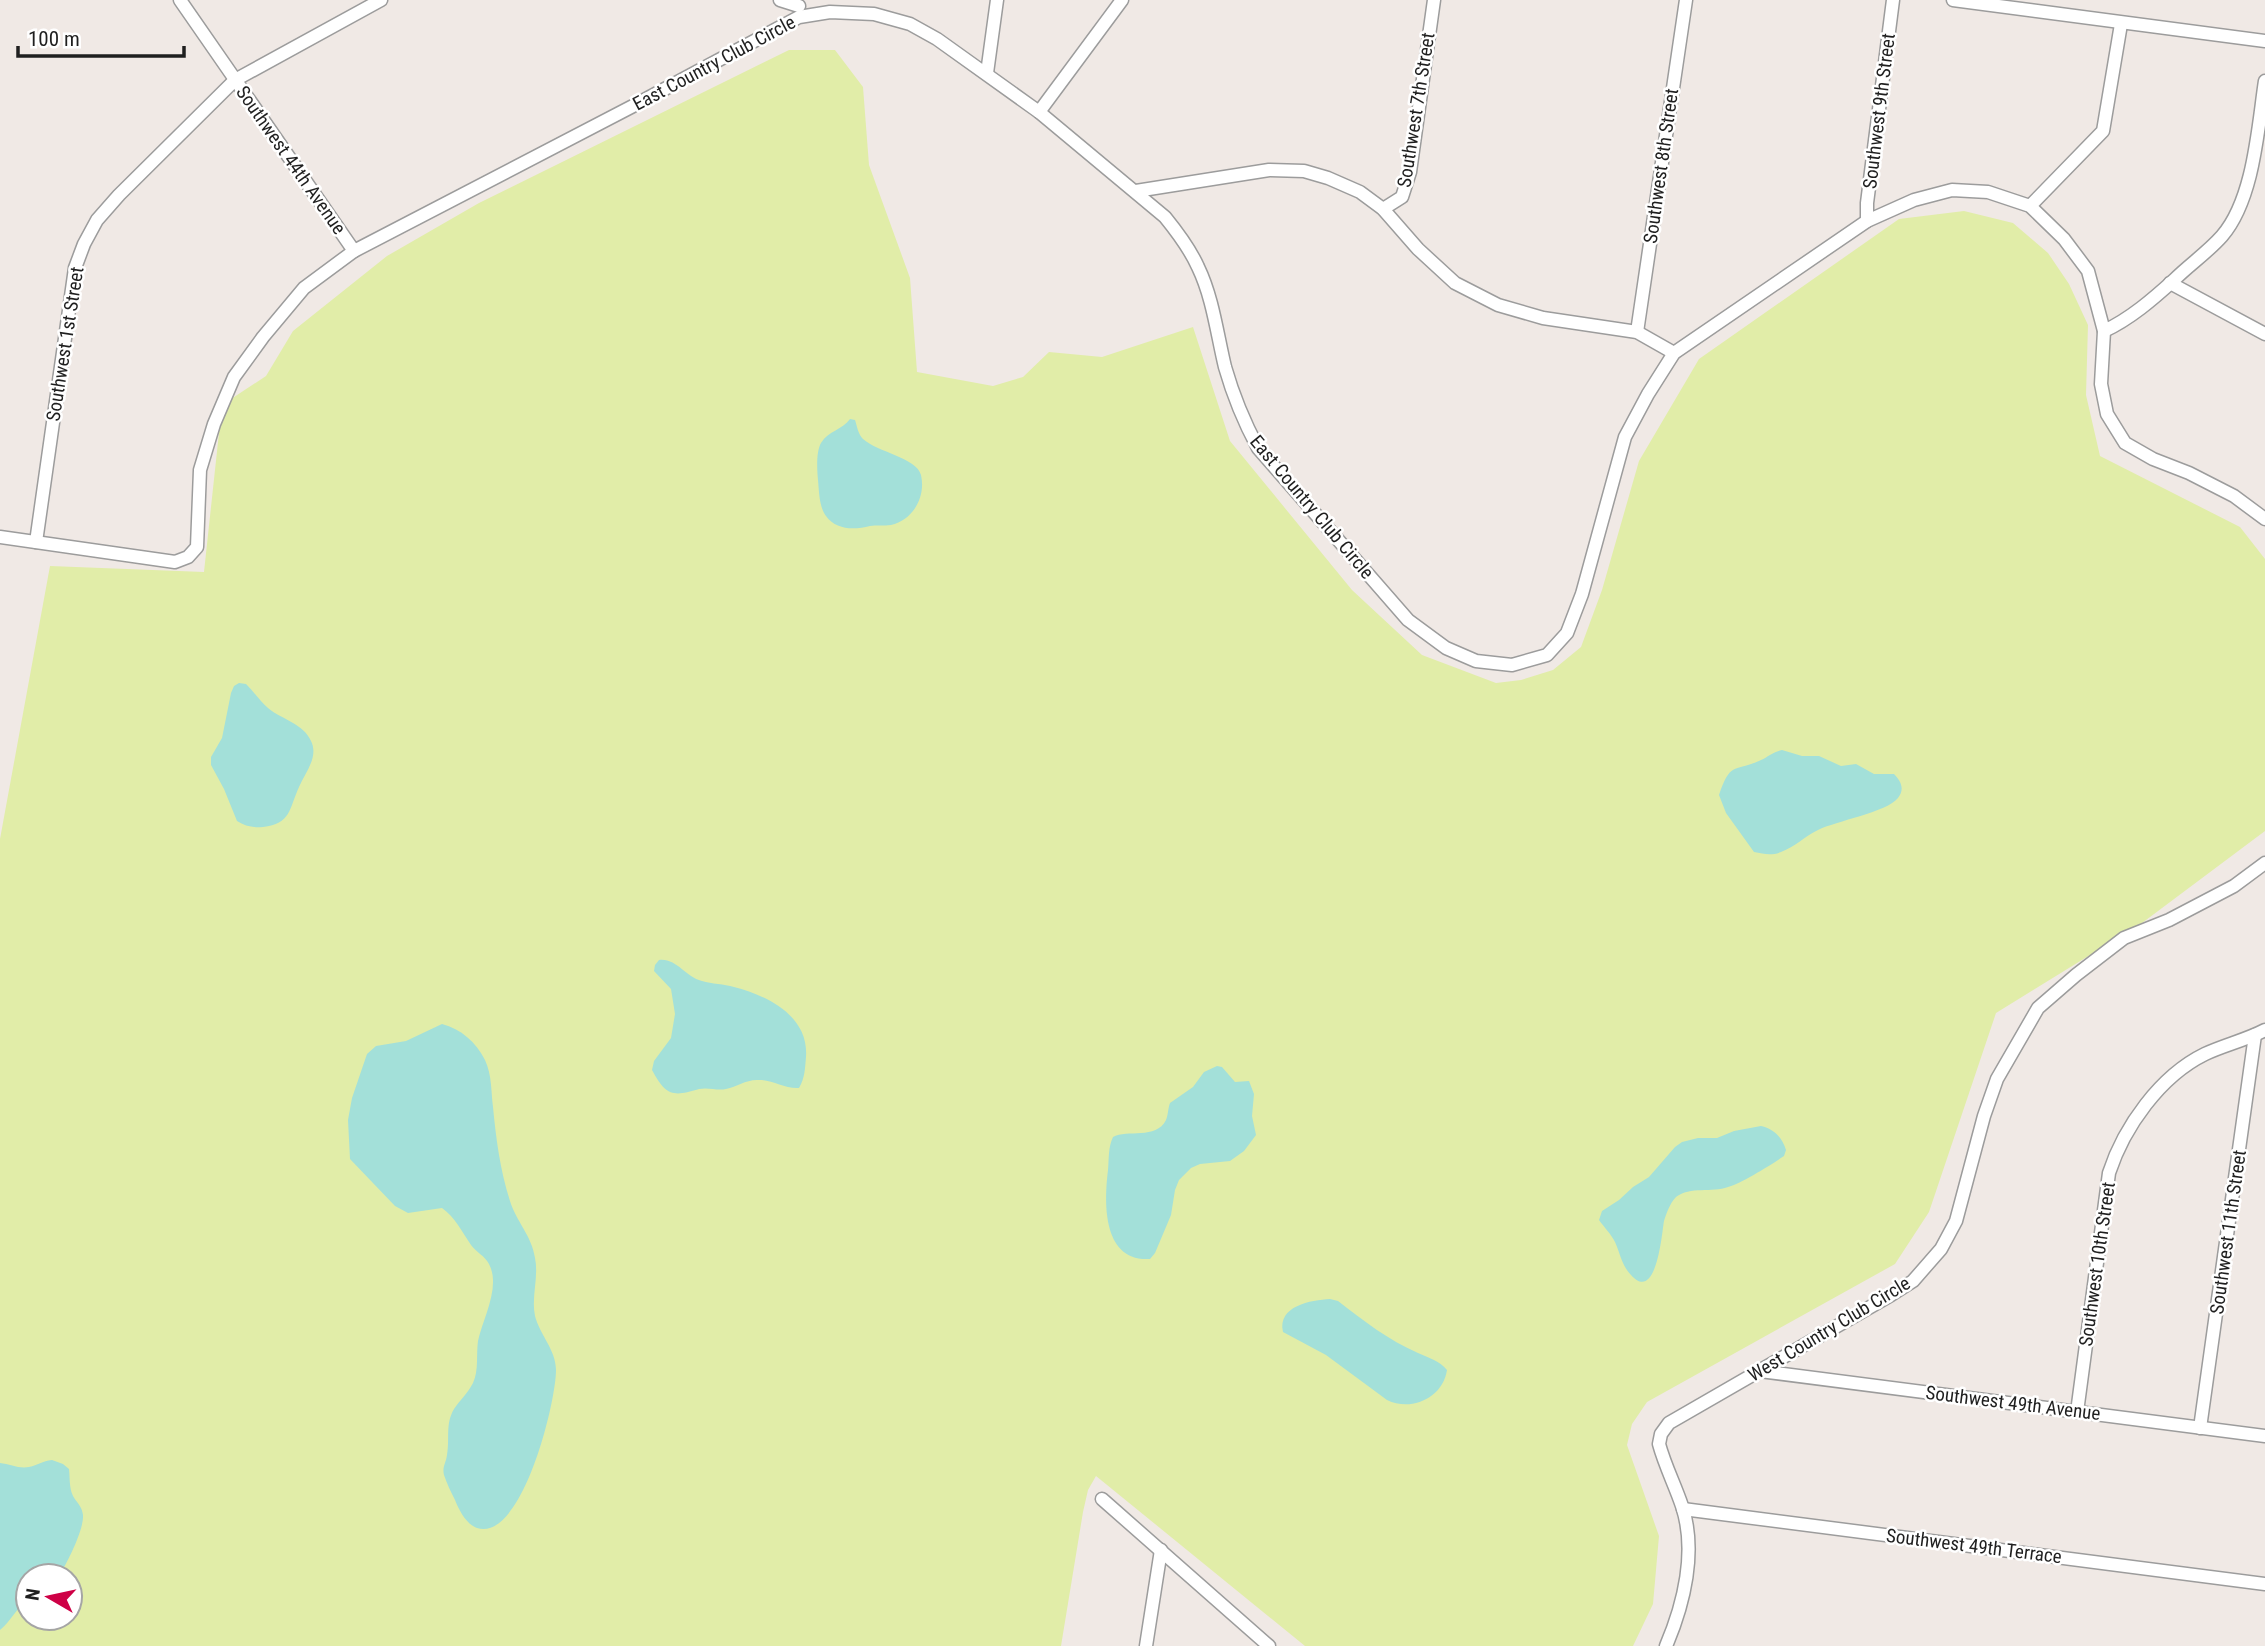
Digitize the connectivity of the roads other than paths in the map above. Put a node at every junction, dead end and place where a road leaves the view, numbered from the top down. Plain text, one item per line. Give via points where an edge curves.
1 (180, 0) edge
2 (381, 0) edge
3 (780, 0) edge
4 (998, 0) edge
5 (1122, 0) edge
6 (1434, 0) edge
7 (1686, 0) edge
8 (1894, 0) edge
9 (1953, 0) edge
10 (799, 8) edge
11 (2121, 23) junction
12 (2265, 41) edge
13 (987, 73) junction
14 (235, 80) junction
15 (2265, 81) edge
16 (1039, 112) junction
17 (1136, 191) junction
18 (2030, 206) junction
19 (1383, 209) junction
20 (1867, 221) junction
21 (354, 251) junction
22 (2170, 283) junction
23 (2104, 331) junction
24 (1637, 332) junction
25 (2265, 334) edge
26 (1674, 353) junction
27 (2265, 519) edge
28 (0, 537) edge
29 (36, 542) junction
30 (2265, 863) edge
31 (2260, 1033) edge
32 (1760, 1370) junction
33 (2077, 1412) junction
34 (2200, 1428) junction
35 (2265, 1436) edge
36 (1102, 1499) dead end
37 (1683, 1508) junction
38 (1161, 1550) junction
39 (2265, 1584) edge
40 (1146, 1646) edge
41 (1269, 1646) edge
42 (1666, 1646) edge

1 - 14 street, Southwest 44th Avenue
2 - 14 street, Southwest 1st Street
3 - 10 street
4 - 13 street
5 - 16 street
6 - 19 street, Southwest 7th Street via 1410,172 1402,197
7 - 24 street, Southwest 8th Street
8 - 20 street, Southwest 9th Street
9 - 11 street
10 - 13 street, East Country Club Circle via 874,14 910,24
10 - 21 street, East Country Club Circle via 632,106
11 - 12 street
11 - 18 street via 2103,131
13 - 16 street, East Country Club Circle
14 - 21 street, Southwest 44th Avenue
14 - 29 street, Southwest 1st Street via 119,194 84,244 75,268
15 - 22 street via 2251,170 2241,202 2223,234
16 - 17 street, East Country Club Circle
17 - 19 street via 1269,170 1304,171 1360,192
17 - 26 street, East Country Club Circle via 1174,228 1200,269 1226,369 1242,418 1258,447 1408,620 1446,648 1476,660 1512,665 1547,655 1567,633 1625,437
18 - 20 street, East Country Club Circle via 1988,192 1952,190 1914,200
18 - 23 street, East Country Club Circle via 2088,271
19 - 24 street via 1455,283 1498,305 1544,318
20 - 26 street, East Country Club Circle
21 - 29 street, East Country Club Circle via 304,288 234,377 200,470 197,547 188,557 174,562
22 - 23 street via 2122,323
22 - 25 street
23 - 27 street, East Country Club Circle via 2101,384 2107,414 2125,443 2234,496
24 - 26 street
28 - 29 street
30 - 32 street, West Country Club Circle via 2234,886 2124,938 2038,1008 1997,1079 1956,1221 1941,1249 1913,1281 1891,1296
31 - 33 street, Southwest 10th Street via 2203,1055 2162,1084 2132,1121 2117,1149 2109,1173
31 - 34 street, Southwest 11th Street
32 - 33 street, Southwest 49th Avenue
32 - 37 street, West Country Club Circle via 1669,1423 1661,1434 1662,1456
33 - 34 street, Southwest 49th Avenue
34 - 35 street, Southwest 49th Avenue
36 - 38 street
37 - 39 street, Southwest 49th Terrace
37 - 42 street, West Country Club Circle via 1688,1562
38 - 40 street
38 - 41 street

